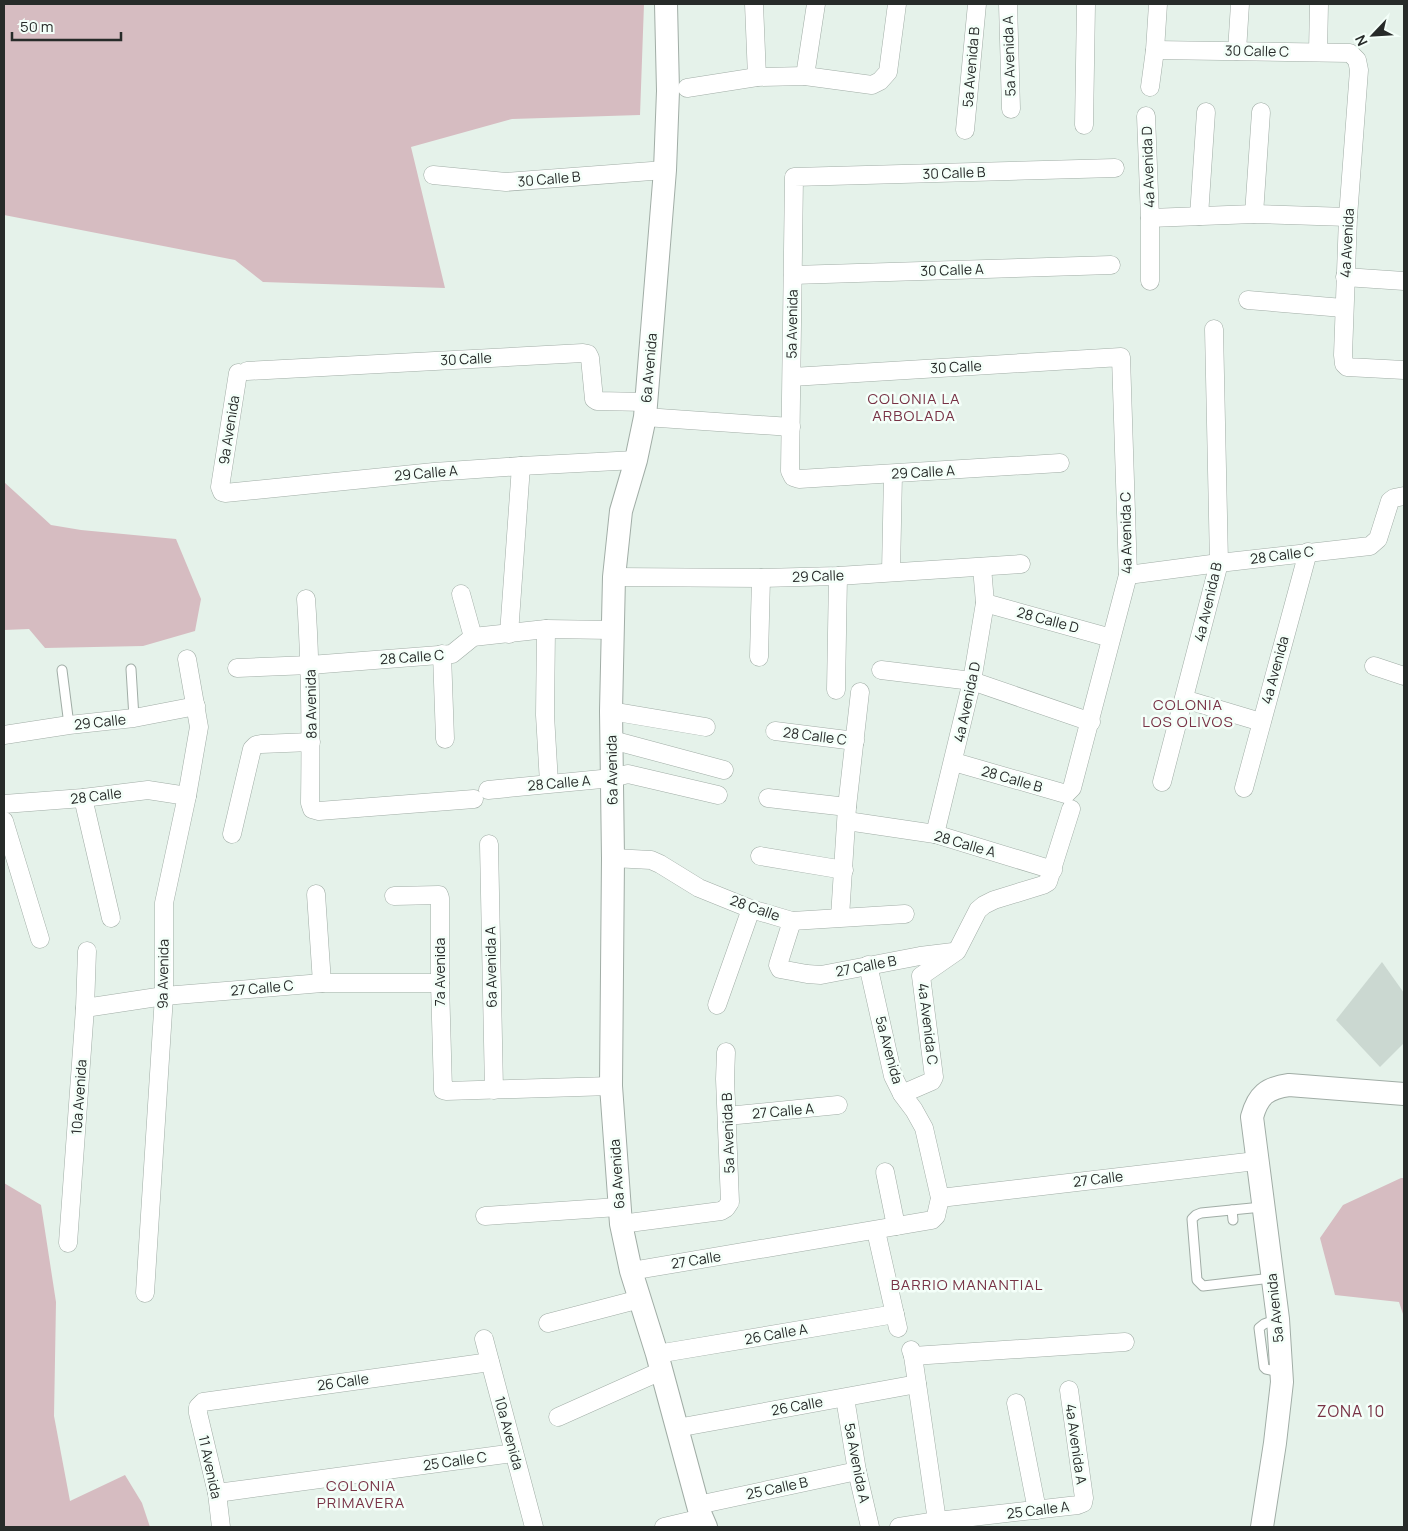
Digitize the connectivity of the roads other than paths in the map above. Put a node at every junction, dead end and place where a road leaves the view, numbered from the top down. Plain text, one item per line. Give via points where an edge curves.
1 (666, 4) edge
2 (754, 4) edge
3 (816, 4) edge
4 (897, 4) edge
5 (977, 4) edge
6 (1008, 4) edge
7 (1086, 4) edge
8 (1158, 4) edge
9 (1240, 4) edge
10 (1319, 4) edge
11 (1155, 50) junction
12 (1237, 51) junction
13 (1318, 52) junction
14 (1357, 60) joint
15 (805, 76) junction
16 (757, 77) junction
17 (1150, 87) dead end
18 (687, 88) dead end
19 (1010, 109) dead end
20 (1206, 112) dead end
21 (1261, 112) dead end
22 (1146, 116) dead end
23 (1084, 125) dead end
24 (965, 130) dead end
25 (1115, 168) dead end
26 (665, 170) junction
27 (433, 174) dead end
28 (794, 177) joint
29 (1254, 214) junction
30 (1199, 216) junction
31 (1348, 217) junction
32 (1150, 218) junction
33 (1111, 265) dead end
34 (793, 274) junction
35 (1345, 277) junction
36 (1404, 281) edge
37 (1150, 282) dead end
38 (1248, 300) dead end
39 (1343, 308) junction
40 (1214, 329) dead end
41 (1121, 357) joint
42 (1404, 370) edge
43 (242, 372) joint
44 (792, 377) junction
45 (646, 409) junction
46 (791, 427) junction
47 (636, 460) junction
48 (1060, 463) dead end
49 (521, 466) junction
50 (790, 471) joint
51 (893, 474) junction
52 (220, 487) joint
53 (1404, 496) edge
54 (1308, 552) junction
55 (1219, 563) junction
56 (1021, 564) dead end
57 (982, 567) junction
58 (891, 572) junction
59 (1128, 575) junction
60 (838, 576) junction
61 (614, 577) junction
62 (761, 578) junction
63 (461, 594) dead end
64 (306, 599) dead end
65 (985, 603) junction
66 (546, 629) junction
67 (612, 630) junction
68 (509, 634) junction
69 (473, 637) junction
70 (1111, 638) junction
71 (442, 654) junction
72 (759, 658) dead end
73 (187, 660) dead end
74 (310, 665) junction
75 (1374, 666) dead end
76 (237, 668) dead end
77 (131, 669) dead end
78 (62, 670) dead end
79 (881, 670) dead end
80 (1404, 676) edge
81 (972, 681) junction
82 (836, 690) dead end
83 (860, 692) dead end
84 (1184, 699) junction
85 (196, 706) junction
86 (611, 711) junction
87 (134, 718) junction
88 (1091, 722) junction
89 (1261, 722) junction
90 (69, 725) junction
91 (706, 727) dead end
92 (775, 731) dead end
93 (4, 735) edge
94 (445, 739) dead end
95 (612, 740) junction
96 (855, 741) junction
97 (311, 742) junction
98 (954, 762) junction
99 (724, 770) dead end
100 (612, 778) junction
101 (1162, 782) dead end
102 (549, 783) junction
103 (1244, 788) dead end
104 (718, 795) dead end
105 (188, 796) junction
106 (83, 798) junction
107 (768, 798) dead end
108 (1071, 800) junction
109 (4, 804) edge
110 (312, 808) joint
111 (847, 814) junction
112 (4, 821) edge
113 (232, 834) dead end
114 (935, 834) junction
115 (489, 844) dead end
116 (760, 856) dead end
117 (614, 858) junction
118 (844, 870) junction
119 (1052, 870) junction
120 (316, 894) dead end
121 (394, 896) dead end
122 (751, 909) junction
123 (904, 914) dead end
124 (112, 918) dead end
125 (840, 918) junction
126 (792, 921) junction
127 (40, 939) dead end
128 (87, 951) dead end
129 (957, 951) junction
130 (868, 965) junction
131 (322, 983) junction
132 (440, 984) junction
133 (164, 996) junction
134 (717, 1005) dead end
135 (85, 1008) junction
136 (726, 1052) dead end
137 (611, 1086) junction
138 (494, 1090) junction
139 (902, 1094) junction
140 (1404, 1094) edge
141 (838, 1105) dead end
142 (728, 1116) junction
143 (1256, 1161) junction
144 (885, 1172) dead end
145 (940, 1198) junction
146 (1263, 1206) junction
147 (1232, 1210) junction
148 (485, 1216) dead end
149 (619, 1216) junction
150 (936, 1216) joint
151 (1233, 1220) dead end
152 (896, 1226) junction
153 (876, 1231) junction
154 (68, 1243) dead end
155 (631, 1271) junction
156 (1272, 1278) junction
157 (145, 1293) dead end
158 (640, 1299) junction
159 (548, 1323) dead end
160 (484, 1339) dead end
161 (1125, 1342) dead end
162 (490, 1362) junction
163 (659, 1363) junction
164 (917, 1384) junction
165 (1069, 1390) dead end
166 (844, 1398) junction
167 (1016, 1403) dead end
168 (198, 1407) joint
169 (558, 1417) dead end
170 (677, 1428) junction
171 (514, 1453) junction
172 (857, 1471) junction
173 (216, 1493) junction
174 (1084, 1498) joint
175 (1037, 1510) junction
176 (702, 1517) edge
177 (937, 1521) junction
178 (220, 1527) edge
179 (534, 1527) edge
180 (664, 1527) edge
181 (870, 1527) edge
182 (899, 1527) edge
183 (1265, 1527) edge

1 - 26 street, 6a Avenida via 668,91
2 - 16 street
3 - 15 street
4 - 15 street via 888,72 880,81 872,86
5 - 24 street, 5a Avenida B
6 - 19 street, 5a Avenida A
7 - 23 street
8 - 11 street
9 - 12 street
10 - 13 street
11 - 12 street, 30 Calle C
11 - 17 street
12 - 13 street, 30 Calle C
13 - 14 street, 30 Calle C via 1350,53
14 - 31 street, 4a Avenida via 1359,70
15 - 16 street
16 - 18 street
20 - 30 street
21 - 29 street
22 - 32 street, 4a Avenida D
25 - 28 street, 30 Calle B
26 - 27 street, 30 Calle B via 506,182
26 - 45 street, 6a Avenida
28 - 34 street, 5a Avenida
29 - 30 street
29 - 31 street
30 - 32 street
31 - 35 street, 4a Avenida
32 - 37 street, 4a Avenida D
33 - 34 street, 30 Calle A
34 - 44 street, 5a Avenida
35 - 36 street
35 - 39 street, 4a Avenida
38 - 39 street
39 - 42 street, 4a Avenida via 1344,364 1348,368
40 - 55 street, 4a Avenida B
41 - 44 street, 30 Calle
41 - 59 street, 4a Avenida C
43 - 45 street, 30 Calle via 583,353 590,358 594,399
43 - 52 street, 9a Avenida
44 - 46 street, 5a Avenida
45 - 46 street, 30 Calle
45 - 47 street, 6a Avenida
46 - 50 street, 5a Avenida
47 - 49 street, 29 Calle A
47 - 61 street, 6a Avenida via 621,511
48 - 51 street, 29 Calle A
49 - 52 street, 29 Calle A via 225,493
49 - 68 street
50 - 51 street, 29 Calle A via 799,479
51 - 58 street
53 - 54 street, 28 Calle C via 1390,502 1378,539 1370,546
54 - 55 street, 28 Calle C
54 - 89 street, 4a Avenida
55 - 59 street, 28 Calle C
55 - 84 street, 4a Avenida B
56 - 57 street, 29 Calle
57 - 58 street, 29 Calle
57 - 65 street, 4a Avenida D
58 - 60 street, 29 Calle
59 - 70 street, 4a Avenida C
60 - 62 street, 29 Calle
60 - 82 street
61 - 62 street, 29 Calle
61 - 67 street, 6a Avenida
62 - 72 street
63 - 69 street
64 - 74 street, 8a Avenida
65 - 70 street, 28 Calle D
65 - 81 street, 4a Avenida D
66 - 67 street
66 - 68 street
66 - 102 street via 545,715
67 - 86 street, 6a Avenida
68 - 69 street
69 - 71 street, 28 Calle C via 456,652
70 - 88 street, 4a Avenida C
71 - 74 street, 28 Calle C
71 - 94 street
73 - 85 street, 9a Avenida
74 - 76 street, 28 Calle C
74 - 97 street, 8a Avenida
75 - 80 street
77 - 87 lane
78 - 90 lane
79 - 81 street
81 - 88 street
81 - 98 street, 4a Avenida D
83 - 96 street
84 - 89 street
84 - 101 street, 4a Avenida B
85 - 87 street, 29 Calle
85 - 105 street, 9a Avenida via 200,727
86 - 91 street
86 - 95 street, 6a Avenida
87 - 90 street, 29 Calle
88 - 108 street, 4a Avenida C
89 - 103 street, 4a Avenida
90 - 93 street, 29 Calle
92 - 96 street, 28 Calle C
95 - 99 street
95 - 100 street, 6a Avenida
96 - 111 street
97 - 110 street, 8a Avenida
97 - 113 street via 256,745 252,749
98 - 108 street, 28 Calle B via 1066,794
98 - 114 street, 4a Avenida D
100 - 102 street, 28 Calle A
100 - 104 street, 28 Calle A via 628,774
100 - 117 street, 6a Avenida
102 - 110 street, 28 Calle A via 481,794 319,811
105 - 106 street, 28 Calle via 148,790
105 - 133 street, 9a Avenida via 164,903
106 - 109 street, 28 Calle
106 - 124 street
107 - 111 street
108 - 119 street, 4a Avenida C
111 - 114 street, 28 Calle A
111 - 118 street
112 - 127 street
114 - 119 street, 28 Calle A
115 - 138 street, 6a Avenida A
116 - 118 street
117 - 122 street, 28 Calle via 651,860 699,888
117 - 137 street, 6a Avenida
118 - 125 street
119 - 129 street, 4a Avenida C via 1048,882 1043,885 984,905 974,917
120 - 131 street
121 - 132 street, 7a Avenida via 439,896
122 - 126 street, 28 Calle
122 - 134 street
123 - 125 street, 28 Calle
125 - 126 street, 28 Calle
126 - 130 street, 27 Calle B via 778,965 780,969 814,975
128 - 135 street, 10a Avenida
129 - 130 street, 27 Calle B
129 - 139 street, 4a Avenida C via 921,976 934,1073 932,1080
130 - 139 street, 5a Avenida via 893,1076
131 - 132 street, 27 Calle C
131 - 133 street, 27 Calle C
132 - 138 street, 7a Avenida via 443,1090
133 - 135 street, 27 Calle C
133 - 157 street, 9a Avenida
135 - 154 street, 10a Avenida
136 - 142 street, 5a Avenida B
137 - 138 street
137 - 149 street, 6a Avenida
139 - 145 street, 5a Avenida via 924,1128
140 - 143 street, 5a Avenida via 1289,1084 1277,1087 1256,1103 1252,1117
141 - 142 street, 27 Calle A
142 - 149 street, 5a Avenida B via 730,1202 726,1208 721,1211
143 - 145 street, 27 Calle
143 - 146 street, 5a Avenida
144 - 152 street
145 - 150 street, 5a Avenida
146 - 147 lane
146 - 156 street, 5a Avenida
147 - 151 lane
147 - 156 lane via 1201,1213 1192,1219 1197,1280 1204,1286 1240,1278
148 - 149 street
149 - 155 street, 6a Avenida
150 - 152 street, 27 Calle via 932,1220
152 - 153 street, 27 Calle
153 - 155 street, 27 Calle
153 - 163 street, 26 Calle A via 897,1321
155 - 158 street, 6a Avenida
156 - 183 street, 5a Avenida via 1282,1382
158 - 159 street
158 - 163 street, 6a Avenida
160 - 162 street, 10a Avenida
161 - 164 street via 912,1353
162 - 168 street, 26 Calle via 209,1400
162 - 171 street, 10a Avenida
163 - 169 street
163 - 170 street, 6a Avenida
164 - 166 street, 26 Calle
164 - 177 street
165 - 174 street, 4a Avenida A
166 - 170 street, 26 Calle
166 - 172 street, 5a Avenida A
167 - 175 street
168 - 173 street, 11 Avenida
170 - 176 street, 6a Avenida
171 - 173 street, 25 Calle C
171 - 179 street, 10a Avenida
172 - 176 street, 25 Calle B
172 - 181 street, 5a Avenida A
173 - 178 street, 11 Avenida
174 - 175 street, 25 Calle A via 1078,1505
175 - 177 street, 25 Calle A
176 - 180 street, 25 Calle B
177 - 182 street, 25 Calle A

